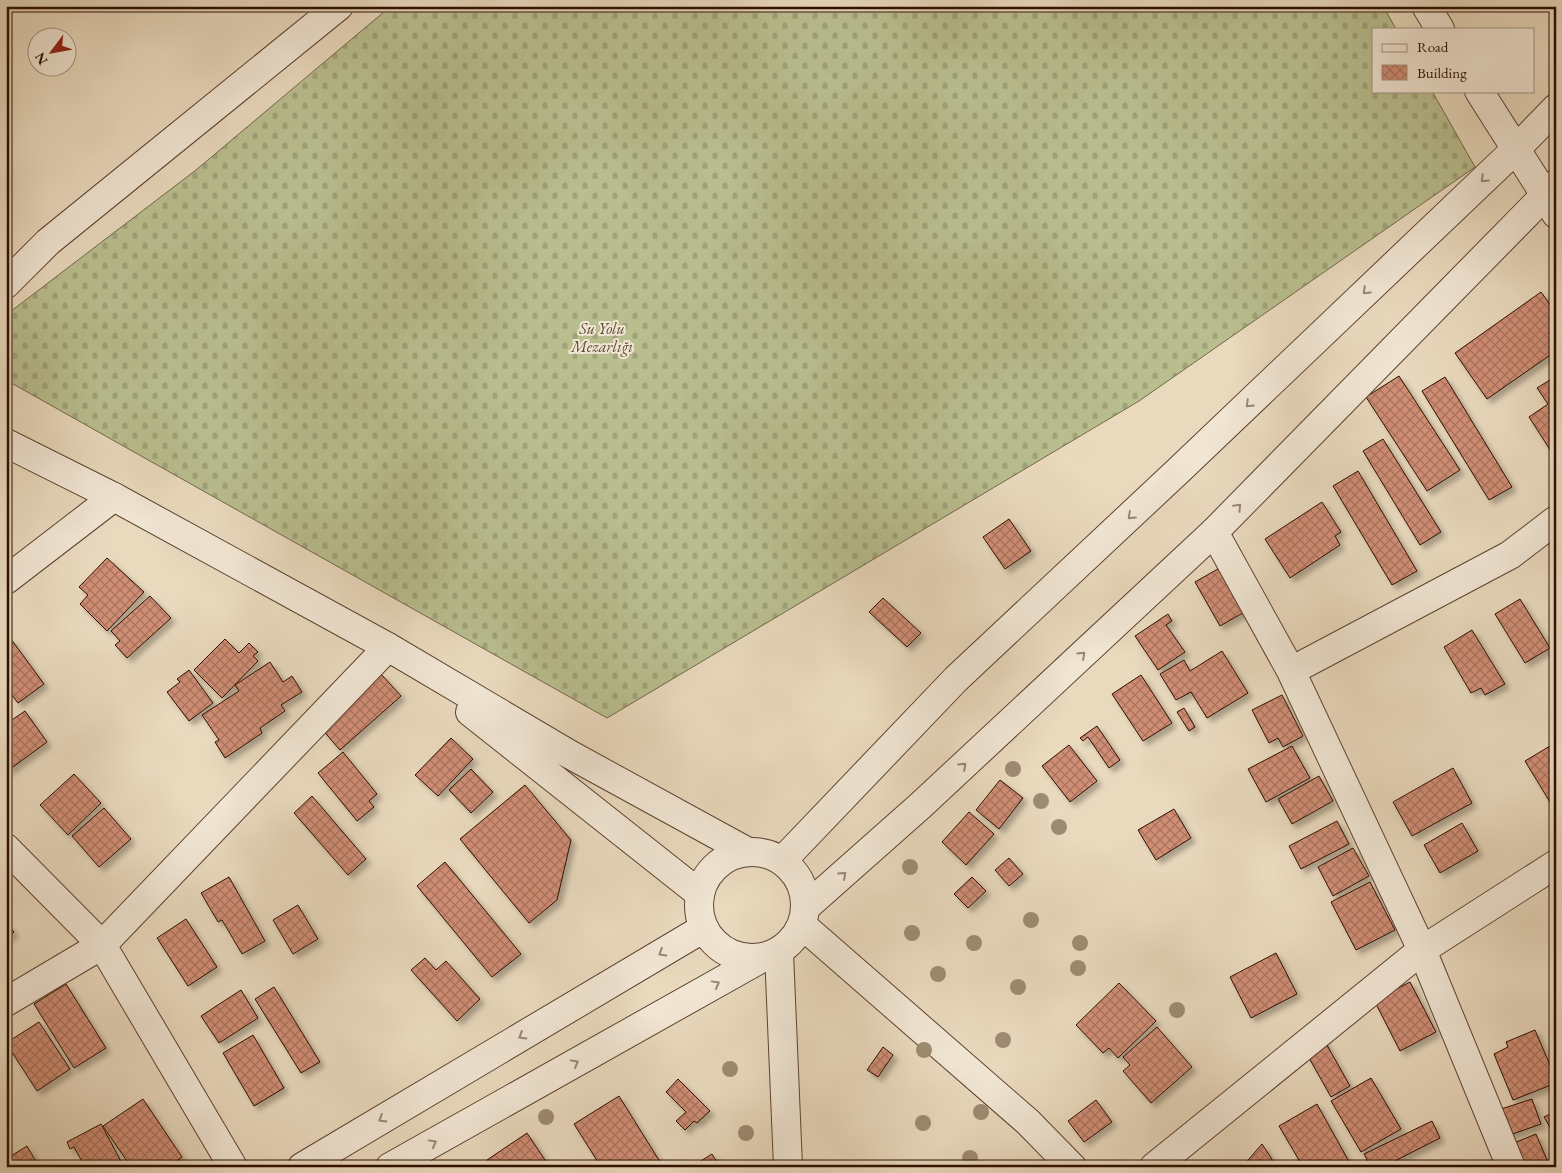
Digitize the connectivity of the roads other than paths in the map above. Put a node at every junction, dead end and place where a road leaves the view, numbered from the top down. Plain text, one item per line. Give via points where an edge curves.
1 (338, 6) edge
2 (1426, 6) edge
3 (1439, 28) edge
4 (1480, 92) edge
5 (1556, 108) edge
6 (1516, 149) junction
7 (1552, 197) edge
8 (6, 284) edge
9 (6, 443) edge
10 (114, 497) junction
11 (1556, 520) edge
12 (1214, 532) junction
13 (6, 580) edge
14 (388, 647) junction
15 (1291, 671) junction
16 (6, 848) edge
17 (748, 852) junction
18 (782, 861) junction
19 (1556, 864) edge
20 (700, 894) junction
21 (804, 916) junction
22 (704, 928) junction
23 (102, 945) junction
24 (1422, 950) junction
25 (771, 955) junction
26 (6, 1002) edge
27 (233, 1167) edge
28 (302, 1167) edge
29 (390, 1167) edge
30 (788, 1167) edge
31 (1072, 1167) edge
32 (1154, 1167) edge
33 (1511, 1167) edge

1 - 8 street via 48,242
2 - 3 street
4 - 6 street
5 - 6 street
6 - 7 street
6 -> 18 street via 956,679
12 -> 7 street
9 - 10 street
10 - 13 street
10 - 14 street
11 - 15 street via 1510,555
12 - 15 street
21 -> 12 street
14 - 17 street via 570,754
14 - 20 street
14 - 23 street
15 - 24 street
16 - 23 street
17 - 18 street via 766,853
17 - 20 street via 732,855 717,864 706,878
18 - 21 street via 796,873 803,889
19 - 24 street
20 - 22 street via 699,912
21 - 25 street via 793,941
21 - 31 street via 1028,1122
22 - 25 street via 714,943 728,953 744,958
22 -> 28 street
23 - 26 street
23 - 27 street
24 - 32 street
24 - 33 street
29 -> 25 street
25 - 30 street

